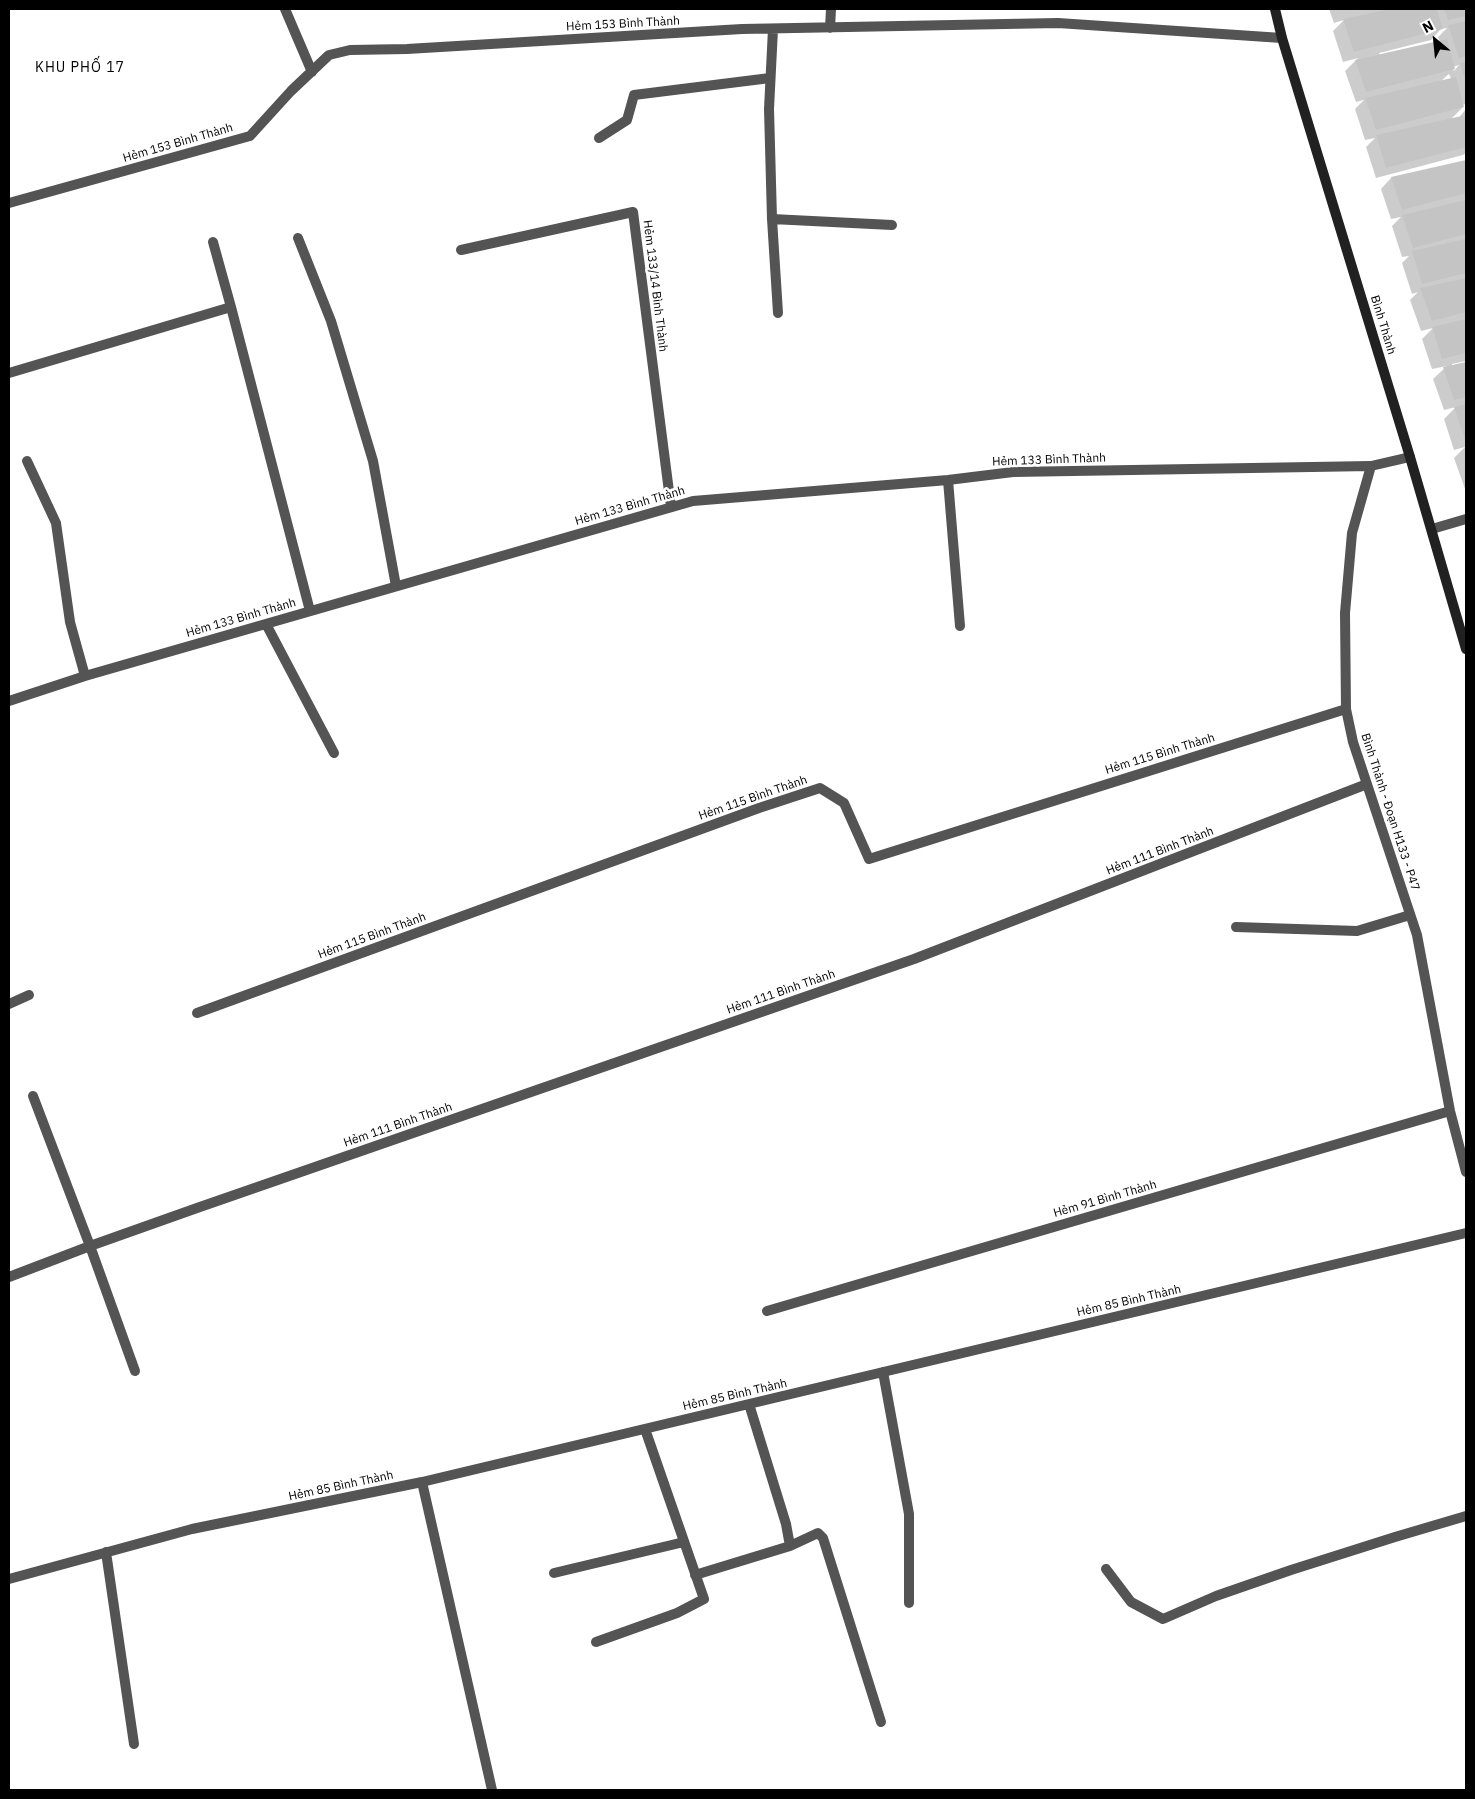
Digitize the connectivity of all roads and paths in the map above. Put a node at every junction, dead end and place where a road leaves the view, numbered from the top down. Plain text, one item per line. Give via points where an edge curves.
1 (285, 9) edge
2 (831, 9) edge
3 (1275, 9) edge
4 (830, 28) junction
5 (773, 29) junction
6 (1282, 38) junction
7 (312, 72) junction
8 (770, 78) junction
9 (599, 138) dead end
10 (9, 203) edge
11 (772, 219) junction
12 (892, 224) dead end
13 (298, 238) dead end
14 (213, 242) dead end
15 (461, 250) dead end
16 (231, 307) junction
17 (778, 313) dead end
18 (9, 373) edge
19 (1410, 456) junction
20 (27, 462) dead end
21 (1371, 466) junction
22 (948, 480) junction
23 (671, 507) junction
24 (1466, 519) edge
25 (1432, 529) junction
26 (396, 586) junction
27 (310, 611) junction
28 (266, 624) junction
29 (960, 626) dead end
30 (1466, 649) edge
31 (85, 676) junction
32 (9, 701) edge
33 (1346, 710) junction
34 (334, 753) dead end
35 (1367, 784) junction
36 (1410, 915) junction
37 (1236, 927) dead end
38 (29, 995) dead end
39 (9, 1004) edge
40 (196, 1013) dead end
41 (33, 1096) dead end
42 (1450, 1111) junction
43 (1466, 1172) edge
44 (1466, 1233) edge
45 (90, 1246) junction
46 (9, 1277) edge
47 (767, 1311) dead end
48 (135, 1371) dead end
49 (883, 1372) junction
50 (749, 1404) junction
51 (645, 1429) junction
52 (422, 1482) junction
53 (1466, 1516) edge
54 (684, 1542) junction
55 (790, 1546) junction
56 (106, 1552) junction
57 (1106, 1569) dead end
58 (554, 1573) dead end
59 (695, 1575) junction
60 (9, 1579) edge
61 (909, 1603) dead end
62 (596, 1642) dead end
63 (881, 1722) dead end
64 (134, 1744) dead end
65 (492, 1790) edge

1 - 7 street
2 - 4 street
3 - 6 street, Bình Thành
4 - 5 street, Hẻm 153 Bình Thành
4 - 6 street, Hẻm 153 Bình Thành via 1058,23
5 - 7 street, Hẻm 153 Bình Thành via 350,50 329,55
5 - 8 street
6 - 19 street, Bình Thành
7 - 10 street, Hẻm 153 Bình Thành via 250,136
8 - 9 street via 634,95 627,120
8 - 11 street
11 - 12 street
11 - 17 street
13 - 26 street via 331,321 373,461
14 - 16 street
15 - 23 street, Hẻm 133/14 Bình Thành via 633,212
16 - 18 street
16 - 27 street
19 - 21 street
19 - 25 street, Bình Thành
20 - 31 street via 56,523 70,622
21 - 22 street, Hẻm 133 Bình Thành via 1013,472
21 - 33 street, Bình Thành - Đoạn H133 - P47 via 1352,533 1346,613
22 - 23 street, Hẻm 133 Bình Thành via 693,501
22 - 29 street
23 - 26 street, Hẻm 133 Bình Thành
24 - 25 street
25 - 30 street, Bình Thành
26 - 27 street, Hẻm 133 Bình Thành
27 - 28 street, Hẻm 133 Bình Thành
28 - 31 street, Hẻm 133 Bình Thành
28 - 34 street
31 - 32 street, Hẻm 133 Bình Thành
33 - 35 street, Bình Thành - Đoạn H133 - P47
33 - 40 street, Hẻm 115 Bình Thành via 869,858 844,804 820,788
35 - 36 street, Bình Thành - Đoạn H133 - P47
35 - 45 street, Hẻm 111 Bình Thành via 914,959
36 - 37 street via 1358,931
36 - 42 street, Bình Thành - Đoạn H133 - P47 via 1417,935
38 - 39 street
41 - 45 street
42 - 43 street, Bình Thành - Đoạn H133 - P47
42 - 47 street, Hẻm 91 Bình Thành
44 - 49 street, Hẻm 85 Bình Thành
45 - 46 street
45 - 48 street
49 - 50 street, Hẻm 85 Bình Thành
49 - 61 street via 909,1514
50 - 51 street, Hẻm 85 Bình Thành
50 - 55 street
51 - 52 street, Hẻm 85 Bình Thành
51 - 54 street
52 - 56 street, Hẻm 85 Bình Thành via 192,1530
52 - 65 street
53 - 57 street via 1216,1596 1163,1619 1131,1602
54 - 58 street
54 - 59 street
55 - 59 street
55 - 63 street via 818,1533 823,1538
56 - 60 street, Hẻm 85 Bình Thành
56 - 64 street
59 - 62 street via 704,1599 677,1613

